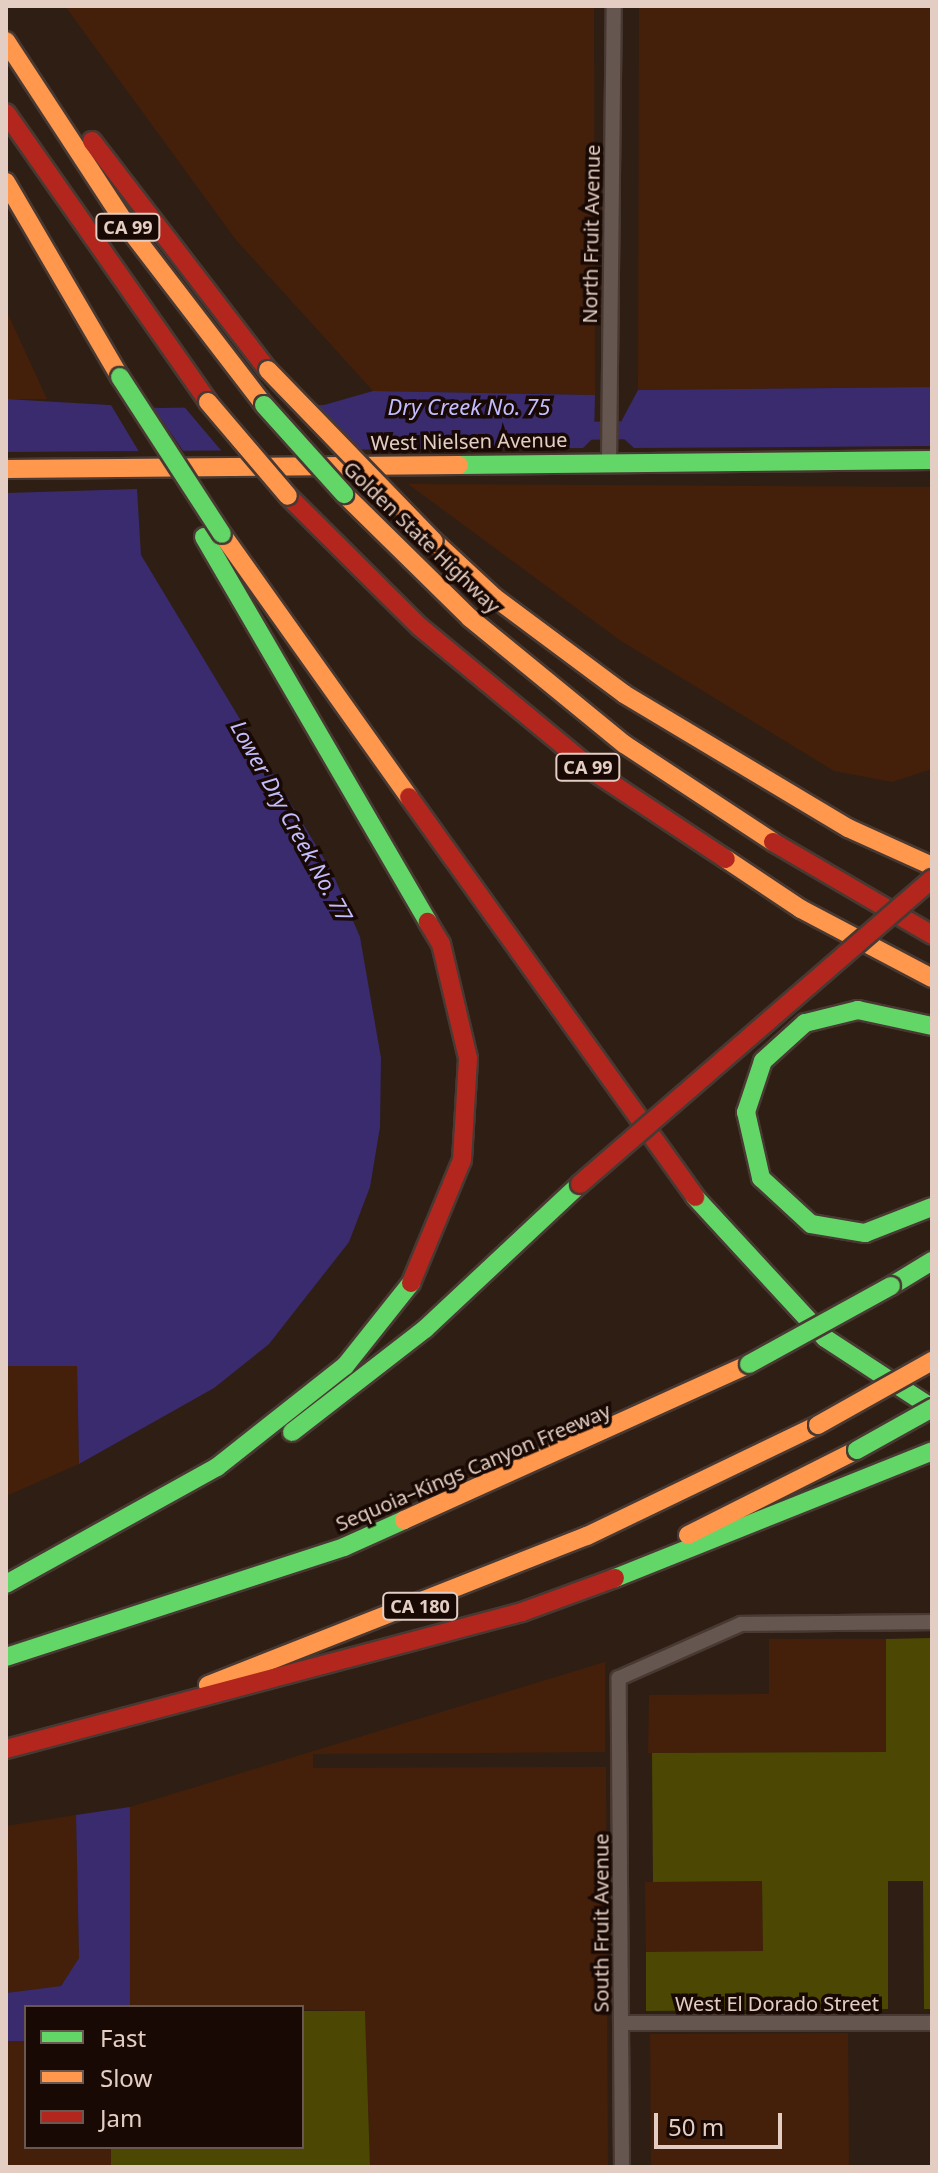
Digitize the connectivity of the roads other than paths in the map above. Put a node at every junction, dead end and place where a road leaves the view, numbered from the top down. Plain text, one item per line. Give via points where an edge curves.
1 (614, 6) edge
2 (6, 20) edge
3 (6, 41) edge
4 (6, 113) edge
5 (6, 182) edge
6 (609, 453) junction
7 (932, 460) edge
8 (6, 469) edge
9 (213, 536) junction
10 (932, 866) edge
11 (932, 879) edge
12 (932, 935) edge
13 (932, 978) edge
14 (932, 1026) edge
15 (932, 1207) edge
16 (932, 1261) edge
17 (932, 1361) edge
18 (932, 1408) edge
19 (932, 1451) edge
20 (6, 1584) edge
21 (6, 1593) edge
22 (522, 1612) junction
23 (932, 1622) edge
24 (6, 1657) edge
25 (6, 1748) edge
26 (622, 2023) junction
27 (932, 2023) edge
28 (622, 2167) edge

1 - 6 street, North Fruit Avenue
2 - 10 main road, bridge via 146,218 268,370 494,597 624,694 848,828
3 - 12 main road, Golden State Highway / CA 99, bridge via 129,229 264,405 344,494 470,618 624,744 721,812
4 - 13 main road, CA 99, bridge via 208,402 288,496 420,627 599,775 801,909
5 - 9 main road, bridge
6 - 7 main road, West Nielsen Avenue
6 - 8 main road, West Nielsen Avenue
9 - 18 main road via 708,1216 825,1338
9 - 20 main road via 441,944 468,1058 462,1160 416,1277 345,1366 205,1475
11 - 21 main road, bridge via 580,1184 425,1329 322,1410 127,1534
14 - 15 main road via 858,1010 805,1023 763,1061 746,1120 761,1178 811,1224 865,1233
16 - 24 main road, Sequoia–Kings Canyon Freeway, bridge via 749,1364 344,1547
17 - 25 main road, CA 180, bridge via 818,1425 602,1529 366,1629
18 - 22 main road, bridge via 857,1450
19 - 22 main road
22 - 25 main road
23 - 26 street, South Fruit Avenue via 741,1624 619,1678
26 - 27 street, West El Dorado Street
26 - 28 street, South Fruit Avenue

